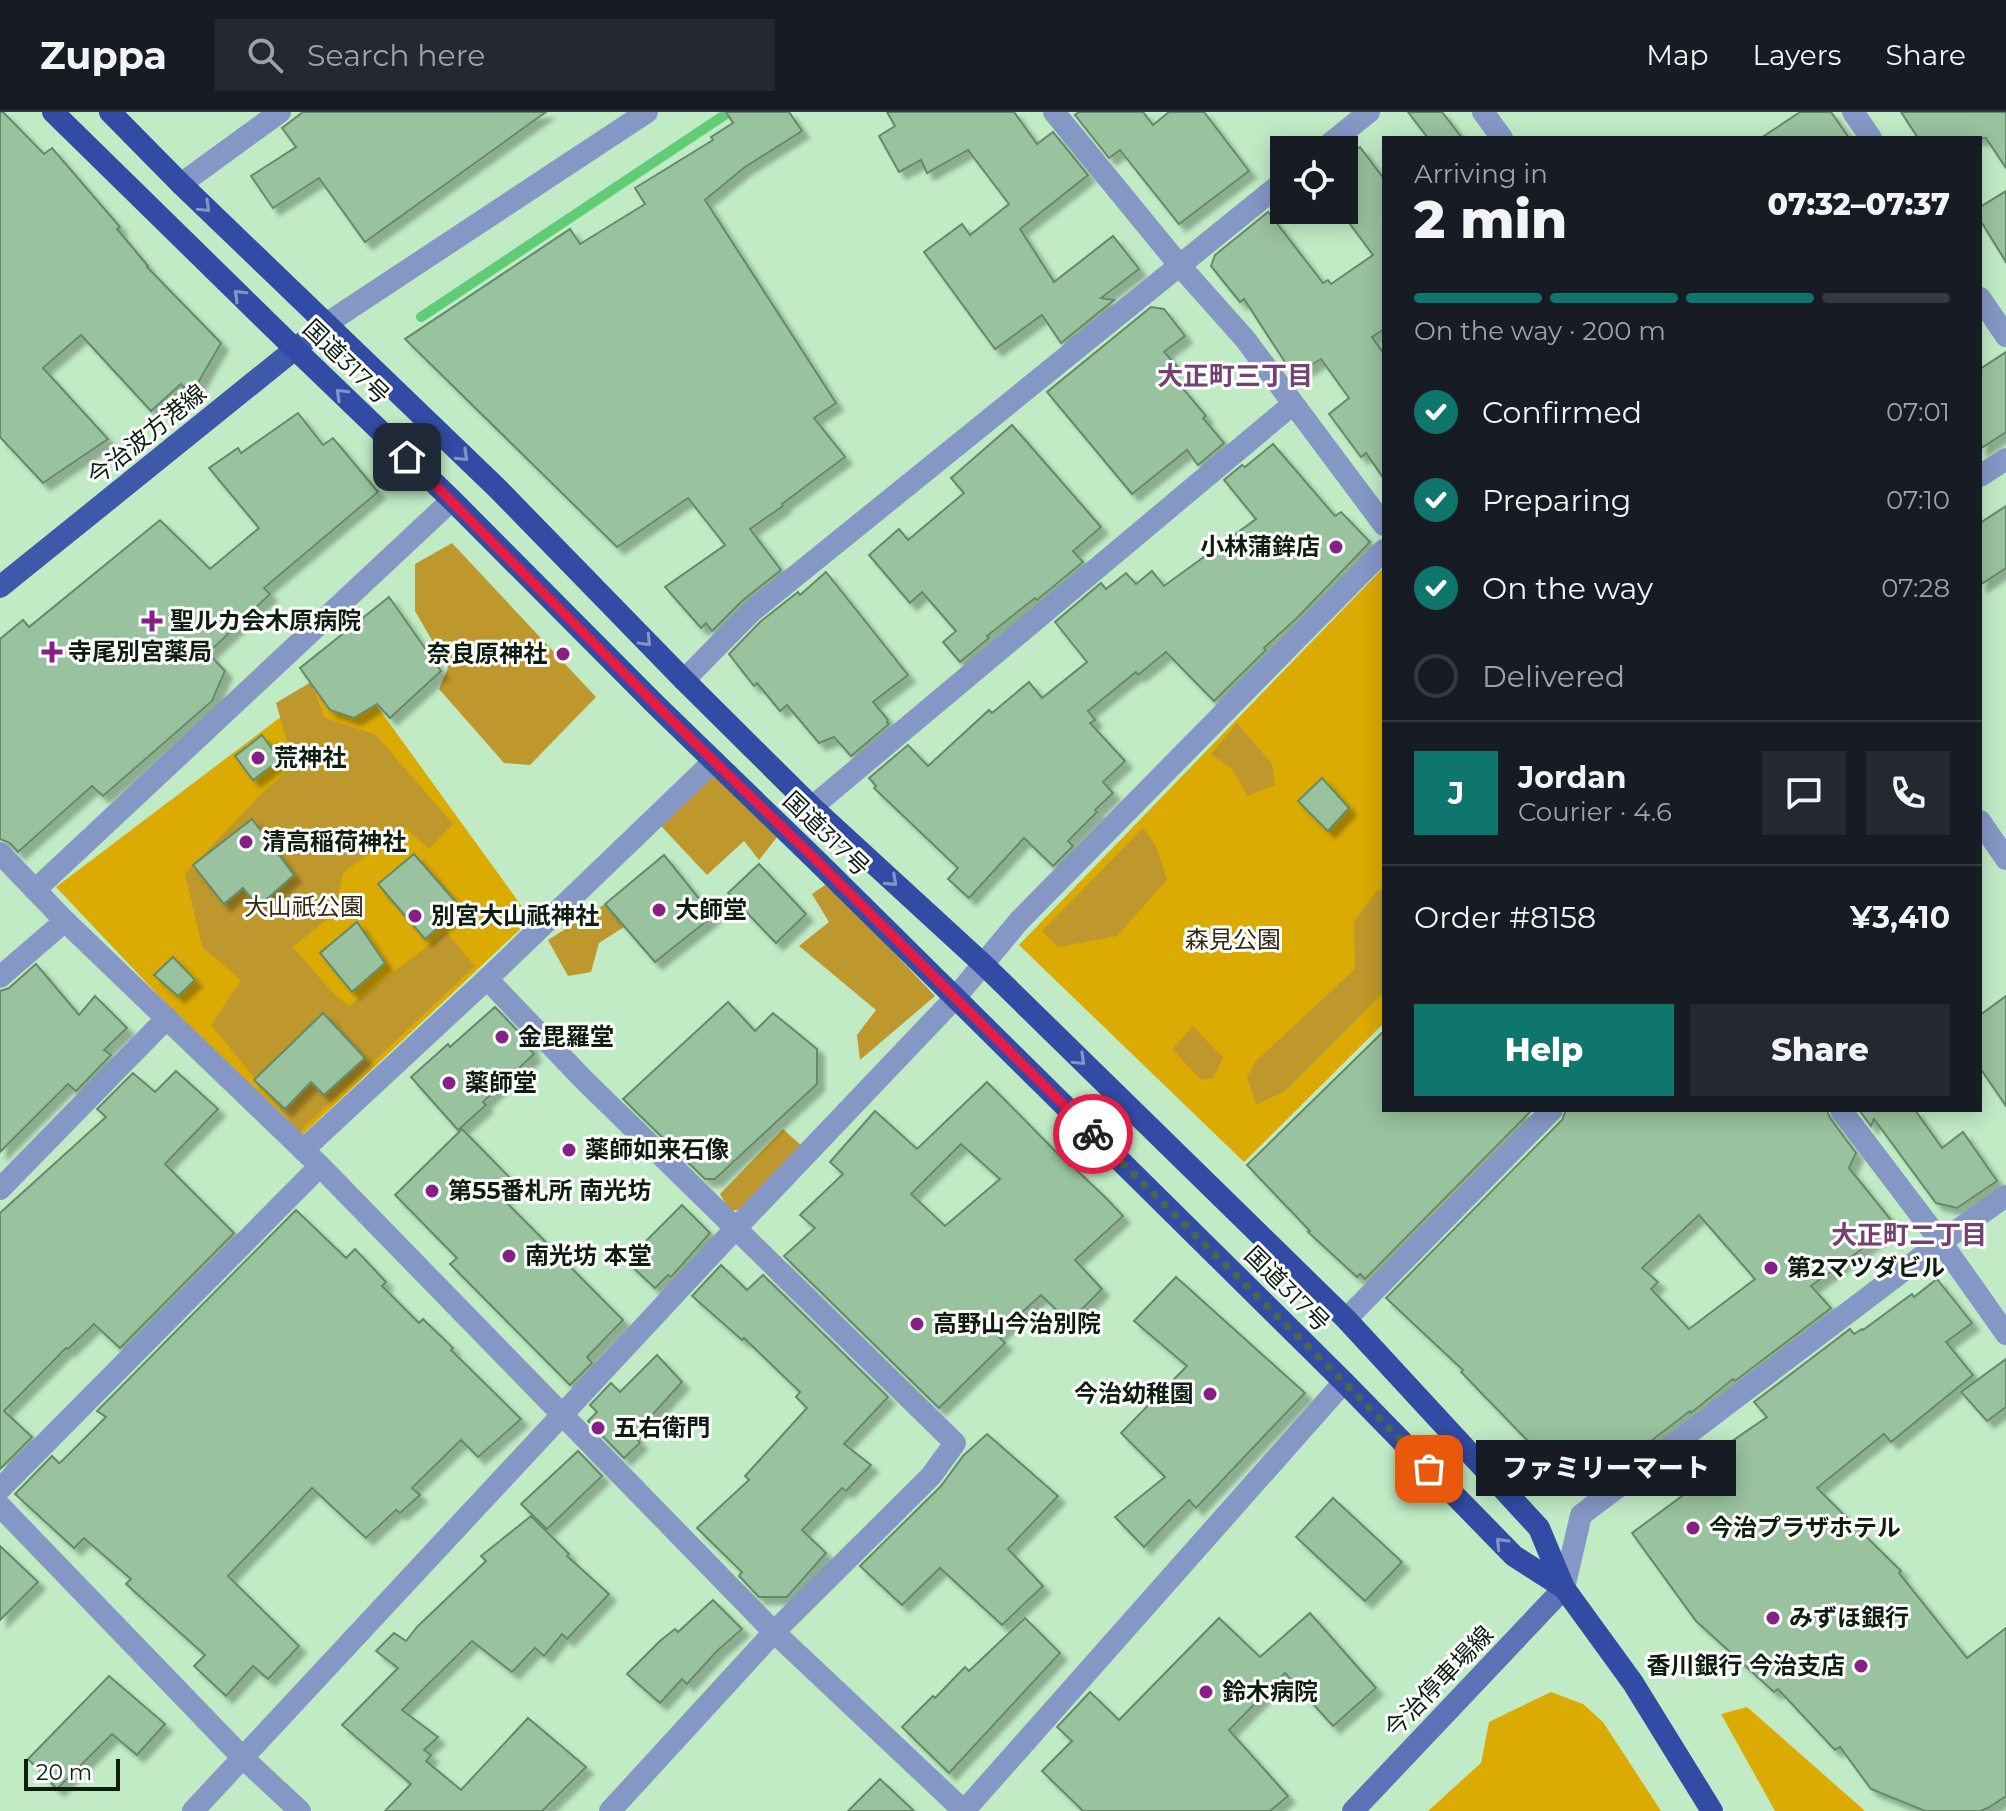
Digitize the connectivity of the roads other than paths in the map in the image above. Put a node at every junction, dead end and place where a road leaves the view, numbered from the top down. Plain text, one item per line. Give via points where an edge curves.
1 (53, 112) edge
2 (110, 112) edge
3 (280, 112) edge
4 (647, 112) edge
5 (1054, 112) edge
6 (1369, 112) edge
7 (1483, 112) edge
8 (1853, 112) edge
9 (1339, 136) edge
10 (1501, 136) edge
11 (1870, 136) edge
12 (181, 184) junction
13 (1270, 192) edge
14 (1180, 266) junction
15 (1982, 301) edge
16 (326, 324) junction
17 (2006, 336) edge
18 (295, 349) junction
19 (1293, 404) junction
20 (2006, 459) edge
21 (1982, 475) edge
22 (452, 500) junction
23 (1382, 522) edge
24 (1382, 552) edge
25 (0, 587) edge
26 (684, 680) junction
27 (714, 761) junction
28 (812, 807) junction
29 (1982, 824) edge
30 (0, 853) edge
31 (2006, 859) edge
32 (35, 890) junction
33 (65, 921) junction
34 (983, 964) junction
35 (0, 977) edge
36 (487, 979) junction
37 (955, 998) junction
38 (167, 1018) junction
39 (1550, 1112) edge
40 (1843, 1112) edge
41 (303, 1150) junction
42 (320, 1166) junction
43 (0, 1189) edge
44 (2006, 1196) edge
45 (737, 1227) junction
46 (1941, 1242) junction
47 (1346, 1319) junction
48 (2006, 1334) edge
49 (1344, 1382) junction
50 (562, 1416) junction
51 (0, 1489) edge
52 (0, 1506) edge
53 (1564, 1588) junction
54 (774, 1632) junction
55 (243, 1758) junction
56 (193, 1811) edge
57 (300, 1811) edge
58 (610, 1811) edge
59 (964, 1811) edge
60 (1353, 1811) edge
61 (1712, 1811) edge

18 -> 1 highway, 国道317号
2 - 12 highway, 国道317号
3 - 12 street
4 - 16 street
5 - 14 street
6 - 9 street
7 - 10 street
8 - 11 street
12 -> 16 highway, 国道317号
13 - 14 street
14 - 19 street via 1245,339
14 - 26 street via 751,612
15 - 17 street
16 - 18 main road, 今治波方港線
16 -> 26 highway, 国道317号 via 497,488
22 -> 18 highway, 国道317号
18 - 25 main road, 今治波方港線
19 - 23 street
19 - 28 street
20 - 21 street
22 - 27 highway, 国道317号
22 - 32 street
24 - 34 street via 1019,921
26 - 28 highway, 国道317号
27 - 36 street
27 - 37 highway, 国道317号
28 -> 34 highway, 国道317号
29 - 31 street
30 - 32 street
32 - 33 street
33 - 35 street
33 - 38 street
34 - 37 street
34 -> 47 highway, 国道317号
36 - 41 street
36 - 45 street
37 - 45 street
37 - 49 highway, 国道317号
38 - 41 street
38 - 43 street
39 - 47 street
40 - 46 street
41 - 42 street
42 - 50 street
42 - 51 street
44 - 46 street
45 - 50 street
45 - 54 street via 955,1443 931,1476
46 - 48 street
46 - 53 street via 1581,1515
47 - 53 highway, 国道317号 via 1539,1528
53 -> 49 highway, 国道317号 via 1514,1556
49 - 59 street
50 - 54 street
50 - 55 street
52 - 55 street
53 - 60 main road, 今治停車場線
53 - 61 highway, 国道317号 via 1633,1683
54 - 58 street
54 - 59 street
55 - 56 street
55 - 57 street

